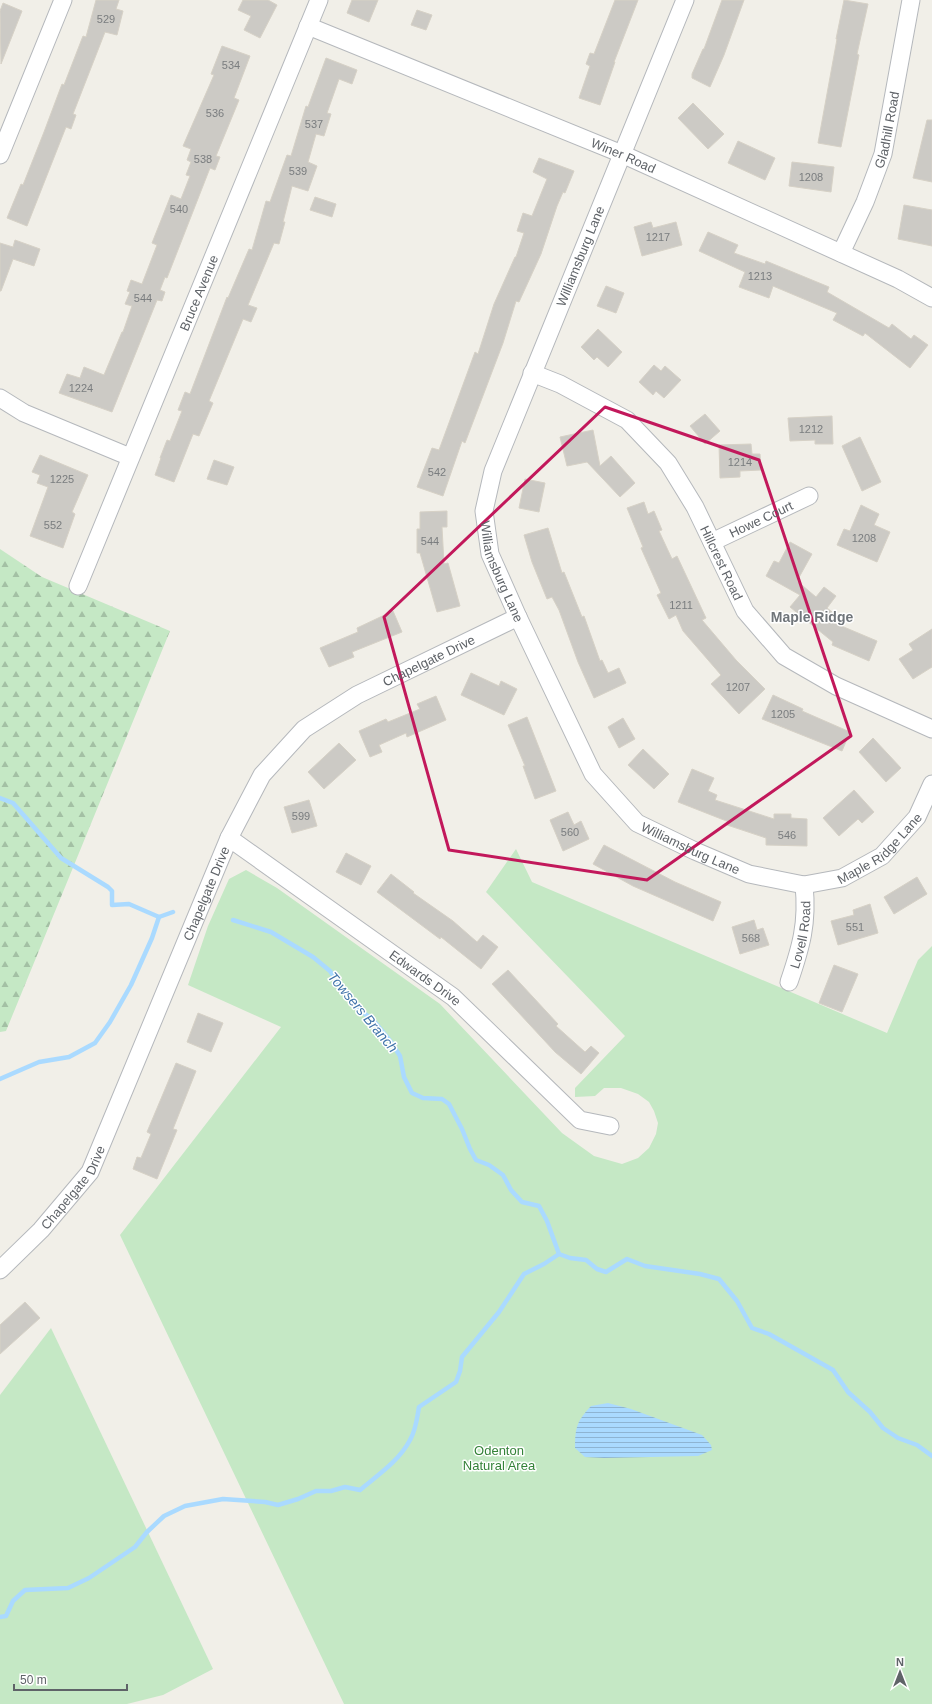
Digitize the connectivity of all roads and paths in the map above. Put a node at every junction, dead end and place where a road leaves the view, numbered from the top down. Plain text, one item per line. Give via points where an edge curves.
1 (63, 0) edge
2 (319, 0) edge
3 (685, 0) edge
4 (911, 0) edge
5 (308, 26) junction
6 (622, 154) junction
7 (0, 155) edge
8 (842, 253) junction
9 (932, 298) edge
10 (532, 373) junction
11 (0, 398) edge
12 (130, 457) junction
13 (809, 496) dead end
14 (712, 542) junction
15 (78, 586) dead end
16 (518, 617) junction
17 (932, 729) edge
18 (932, 784) edge
19 (229, 838) junction
20 (804, 886) junction
21 (790, 982) dead end
22 (610, 1126) dead end
23 (0, 1270) edge

1 - 7 street
2 - 5 street, Bruce Avenue
3 - 6 street, Williamsburg Lane
4 - 8 street, Gladhill Road via 883,154
5 - 6 street, Winer Road
5 - 12 street, Bruce Avenue
6 - 8 street, Winer Road
6 - 10 street, Williamsburg Lane
8 - 9 street, Winer Road
10 - 14 street, Hillcrest Road via 560,384 628,420 668,463 695,507
10 - 16 street, Williamsburg Lane via 493,471 484,511 490,554
11 - 12 street via 24,413
12 - 15 street, Bruce Avenue
13 - 14 street, Howe Court
14 - 17 street, Hillcrest Road via 745,611 784,656 836,686
16 - 19 street, Chapelgate Drive via 358,695 304,729 262,775
16 - 20 street, Williamsburg Lane via 593,774 637,823 749,874
18 - 20 street, Maple Ridge Lane via 917,817 882,856 842,878
19 - 22 street, Edwards Drive via 453,997 580,1120
19 - 23 street, Chapelgate Drive via 90,1172 41,1230
20 - 21 street, Lovell Road via 806,907 801,948

